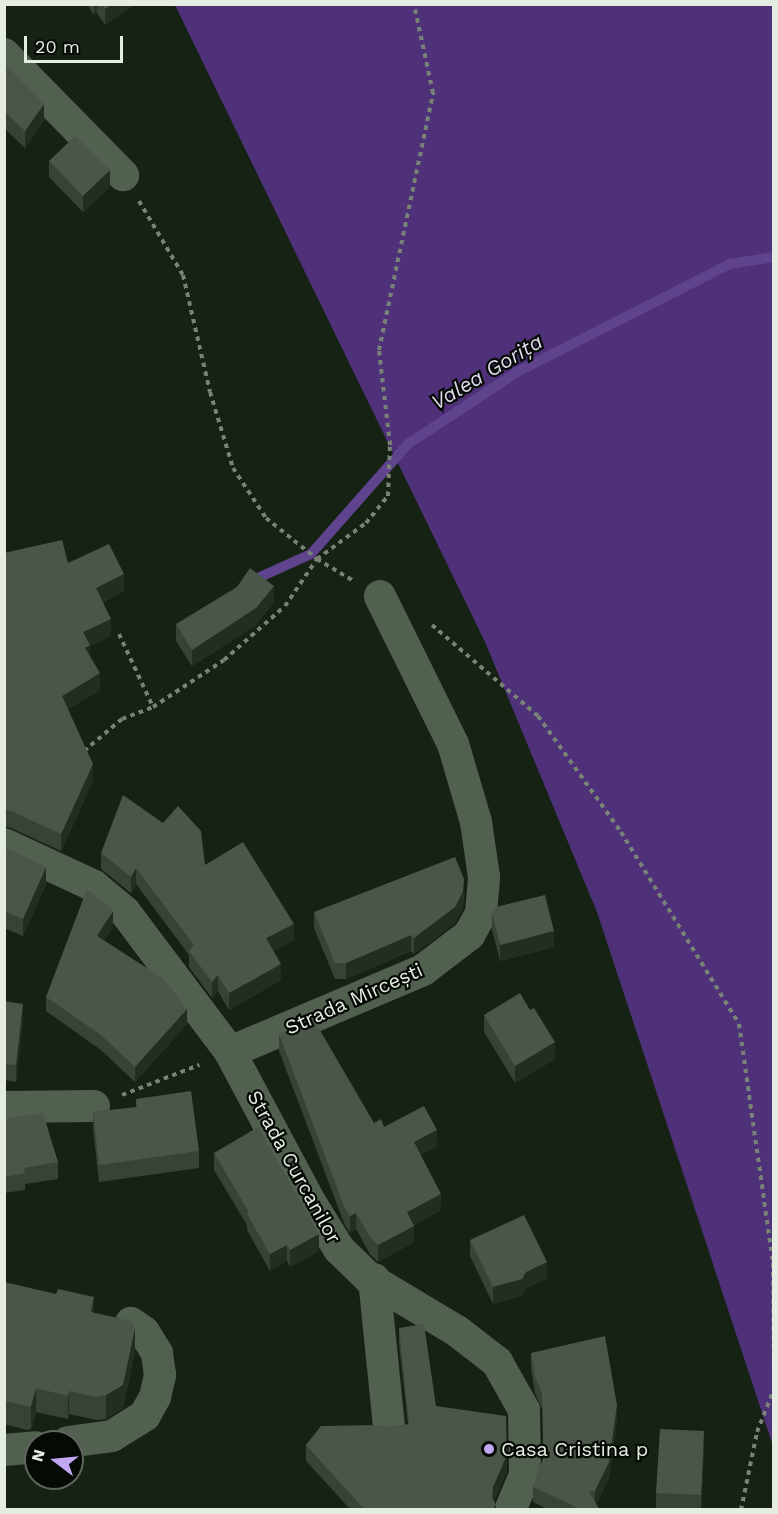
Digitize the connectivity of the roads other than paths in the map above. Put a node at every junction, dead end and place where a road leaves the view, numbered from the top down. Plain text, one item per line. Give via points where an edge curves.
1 (4, 54) edge
2 (123, 175) road end
3 (380, 596) road end
4 (4, 844) edge
5 (230, 1052) junction
6 (94, 1106) road end
7 (4, 1107) edge
8 (374, 1279) junction
9 (131, 1323) edge
10 (389, 1426) edge
11 (84, 1440) edge
12 (24, 1448) edge
13 (4, 1450) edge
14 (510, 1509) edge

1 - 2 street
3 - 5 street, Strada Mircești via 453,744 476,822 484,877 481,913 469,935 423,970
4 - 5 street, Strada Curcanilor via 94,886 125,912
5 - 8 street, Strada Curcanilor via 339,1249
6 - 7 street
8 - 10 street
8 - 14 street, Strada Curcanilor via 457,1331 497,1362 524,1410 525,1475
9 - 11 street via 144,1332 157,1353 160,1375 155,1397 145,1415 119,1432
12 - 13 street

